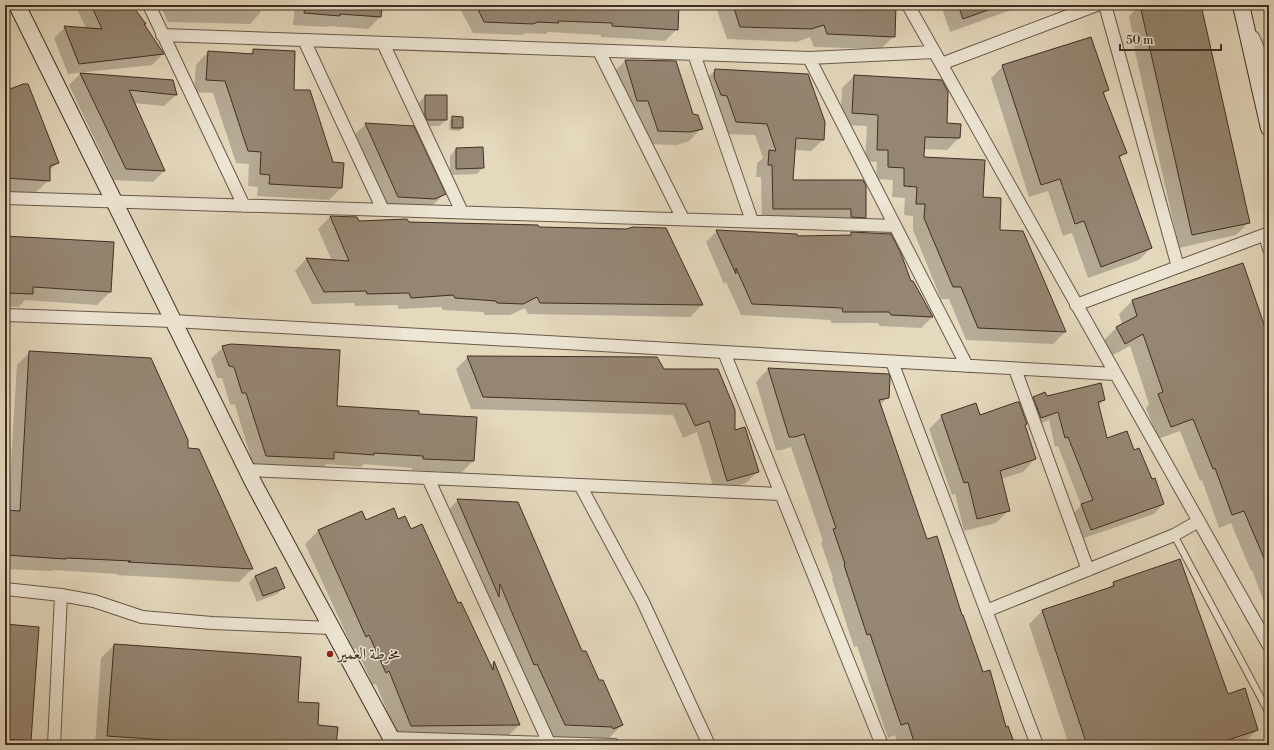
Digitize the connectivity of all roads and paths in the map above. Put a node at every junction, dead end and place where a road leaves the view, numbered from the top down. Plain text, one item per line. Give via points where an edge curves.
1 (17, 5) edge
2 (149, 5) edge
3 (908, 5) edge
4 (1097, 5) edge
5 (1105, 5) edge
6 (1241, 8) edge
7 (162, 35) junction
8 (304, 40) junction
9 (383, 43) junction
10 (599, 51) junction
11 (934, 52) junction
12 (694, 54) junction
13 (810, 58) junction
14 (941, 64) junction
15 (1269, 74) edge
16 (1269, 128) edge
17 (5, 198) edge
18 (114, 202) junction
19 (244, 206) junction
20 (383, 210) junction
21 (462, 212) junction
22 (684, 219) junction
23 (752, 221) junction
24 (895, 226) junction
25 (1267, 234) edge
26 (1269, 249) edge
27 (1178, 267) junction
28 (1076, 305) junction
29 (6, 315) edge
30 (173, 321) junction
31 (5, 338) edge
32 (724, 352) junction
33 (892, 362) junction
34 (967, 366) junction
35 (1015, 369) junction
36 (1115, 374) junction
37 (246, 470) junction
38 (428, 478) junction
39 (580, 485) junction
40 (781, 494) junction
41 (1198, 521) junction
42 (1174, 535) junction
43 (1088, 570) junction
44 (5, 588) edge
45 (61, 595) junction
46 (986, 611) junction
47 (331, 628) junction
48 (1269, 646) edge
49 (1269, 713) edge
50 (393, 742) edge
51 (549, 743) junction
52 (54, 745) edge
53 (614, 745) edge
54 (709, 745) edge
55 (882, 745) edge
56 (1037, 745) edge

1 - 18 street
2 - 7 street
3 - 11 street
4 - 14 street
5 - 27 street
6 - 15 street
6 - 16 street
7 - 8 street
7 - 19 street
8 - 9 street
8 - 20 street
9 - 10 street
9 - 21 street
10 - 12 street
10 - 22 street
11 - 13 street
11 - 14 street
12 - 13 street
12 - 23 street
13 - 24 street
14 - 28 street
17 - 18 street
18 - 19 street
18 - 30 street
19 - 20 street
20 - 21 street
21 - 22 street
22 - 23 street
23 - 24 street
24 - 34 street
25 - 26 street
25 - 27 street
27 - 28 street
28 - 36 street
29 - 30 street
29 - 31 lane
30 - 32 street
30 - 37 street
32 - 33 street
32 - 40 street
33 - 34 street
33 - 46 street
34 - 35 street
35 - 36 street
35 - 43 street
36 - 41 street
37 - 38 street
37 - 47 street
38 - 39 street
38 - 51 street
39 - 40 street
39 - 54 street via 643,602
40 - 55 street
41 - 42 street
41 - 48 street
42 - 43 street
42 - 49 lane
43 - 46 street
44 - 45 street
45 - 47 street via 94,601 142,617
45 - 52 street
46 - 56 street
47 - 50 street
50 - 51 street
51 - 53 street

